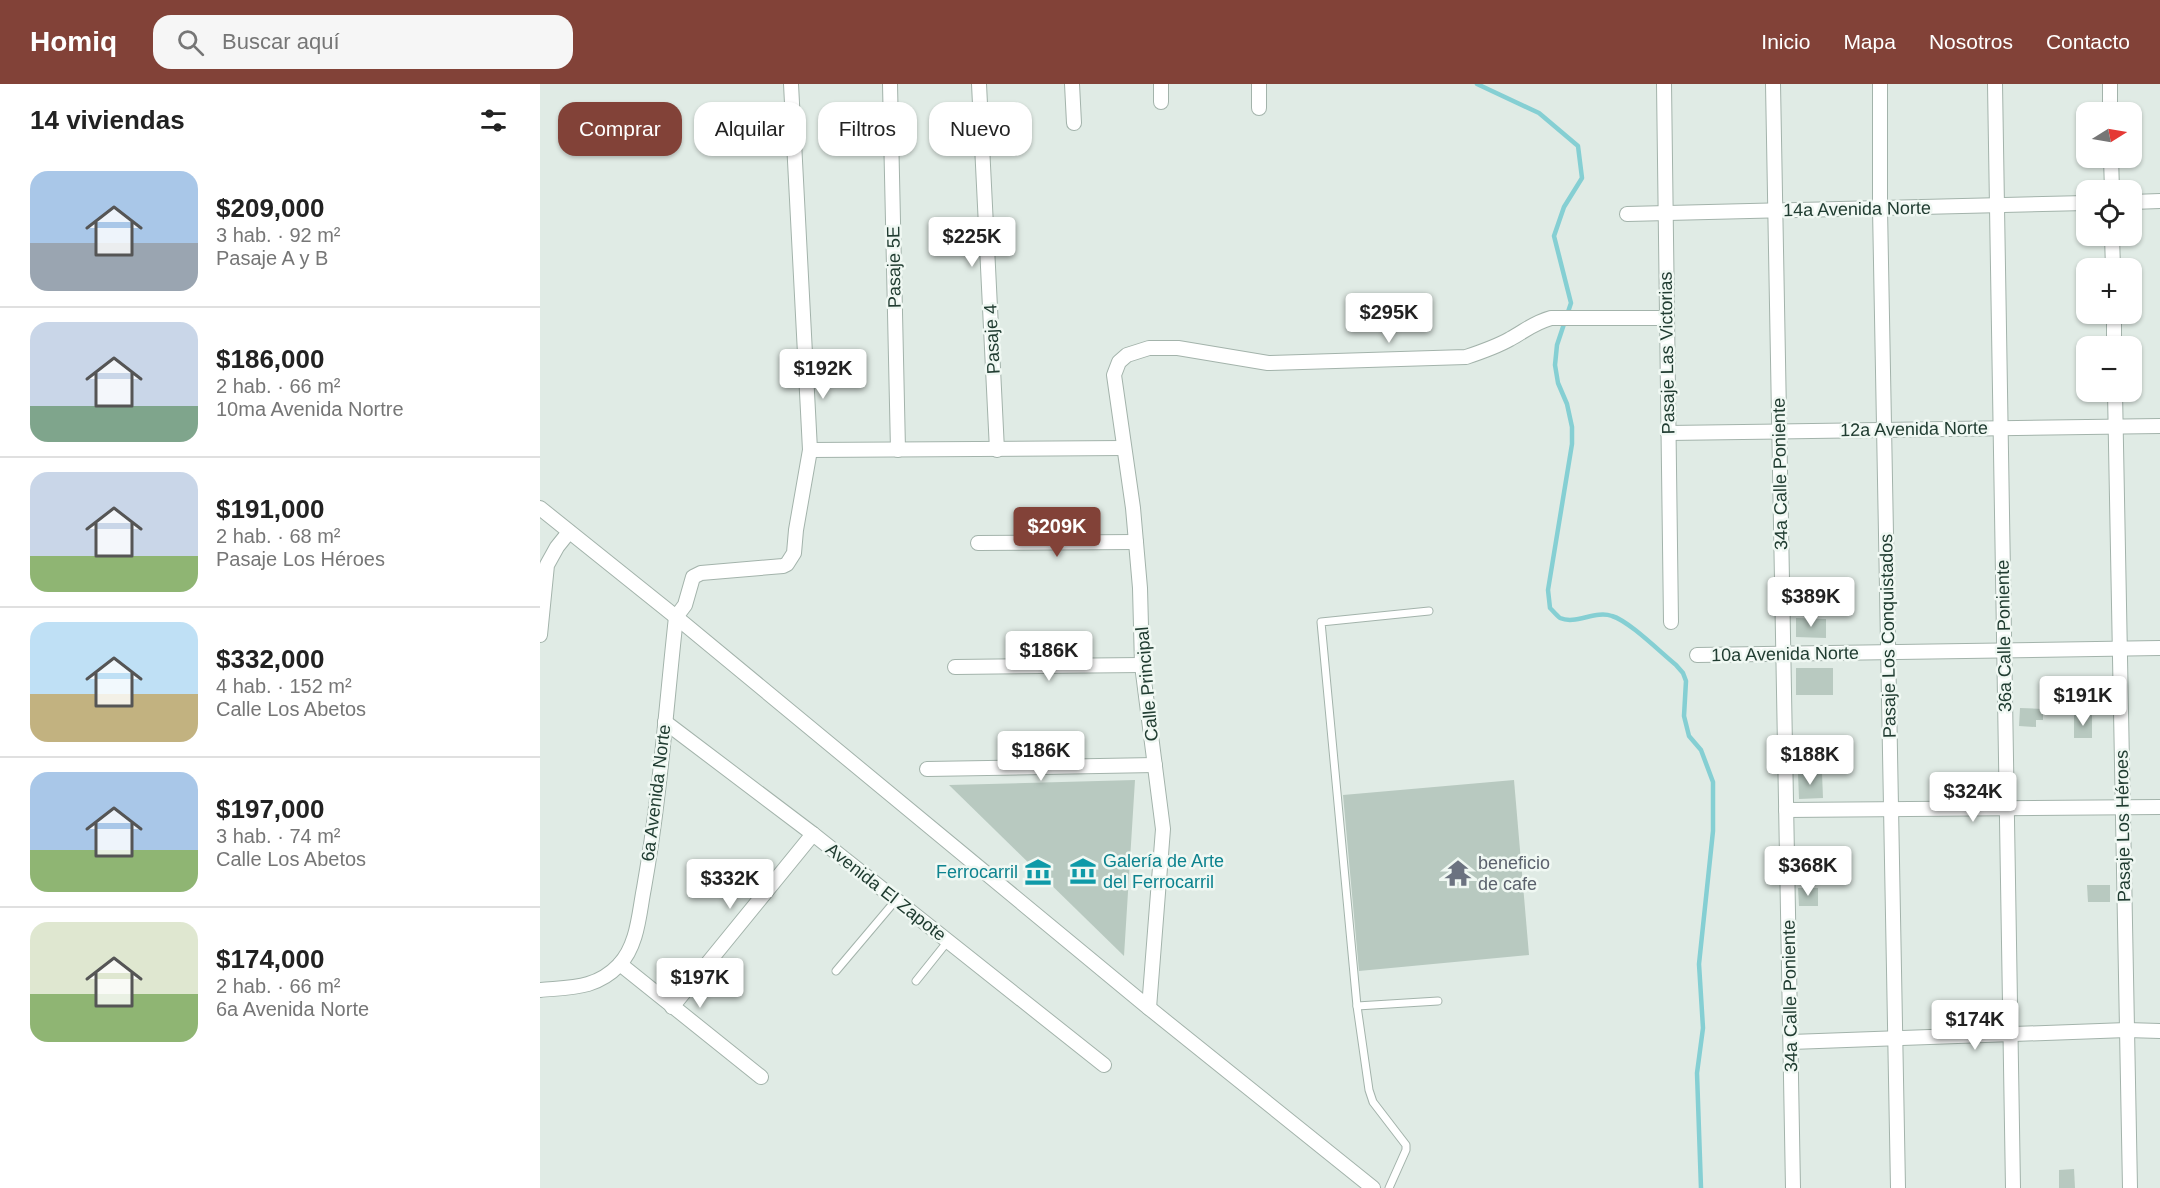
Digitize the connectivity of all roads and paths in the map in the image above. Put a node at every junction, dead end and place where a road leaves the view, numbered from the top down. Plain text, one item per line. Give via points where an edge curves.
1 (791, 84) edge
2 (890, 84) edge
3 (979, 84) edge
4 (1072, 84) edge
5 (1161, 84) edge
6 (1259, 84) edge
7 (1664, 84) edge
8 (1773, 84) edge
9 (1880, 84) edge
10 (1995, 84) edge
11 (2110, 84) edge
12 (1161, 102) dead end
13 (2110, 102) edge
14 (1259, 108) dead end
15 (1074, 123) dead end
16 (2160, 201) edge
17 (2142, 202) edge
18 (2076, 203) edge
19 (1997, 205) junction
20 (1880, 208) junction
21 (1776, 211) junction
22 (1666, 213) junction
23 (1627, 214) dead end
24 (1667, 318) junction
25 (2115, 402) edge
26 (2116, 426) junction
27 (2160, 426) edge
28 (2000, 428) junction
29 (1884, 430) junction
30 (1780, 431) junction
31 (1668, 433) junction
32 (1123, 448) junction
33 (810, 450) junction
34 (898, 450) junction
35 (997, 450) junction
36 (540, 508) edge
37 (568, 532) junction
38 (1136, 542) junction
39 (978, 543) dead end
40 (1429, 611) dead end
41 (676, 617) junction
42 (1671, 622) dead end
43 (540, 635) edge
44 (2120, 648) junction
45 (2160, 648) edge
46 (2004, 650) junction
47 (1888, 652) junction
48 (1784, 654) junction
49 (1697, 655) dead end
50 (1142, 665) junction
51 (955, 667) dead end
52 (665, 722) junction
53 (1155, 765) junction
54 (927, 769) dead end
55 (2123, 806) junction
56 (2007, 807) junction
57 (2160, 807) edge
58 (1891, 808) junction
59 (1786, 810) junction
60 (813, 834) junction
61 (896, 900) junction
62 (948, 941) junction
63 (620, 964) junction
64 (836, 971) dead end
65 (916, 981) dead end
66 (540, 990) edge
67 (1438, 1001) dead end
68 (1358, 1006) junction
69 (672, 1007) junction
70 (1149, 1008) junction
71 (2127, 1030) junction
72 (2160, 1031) edge
73 (2010, 1034) junction
74 (1895, 1038) junction
75 (1791, 1042) junction
76 (1104, 1065) dead end
77 (761, 1077) dead end
78 (1373, 1188) edge
79 (1389, 1188) edge
80 (1793, 1188) edge
81 (1898, 1188) edge
82 (2013, 1188) edge
83 (2130, 1188) edge

1 - 33 street
2 - 34 street, Pasaje 5E
3 - 35 street, Pasaje 4
4 - 15 street
5 - 12 street
6 - 14 street
7 - 22 street, Pasaje Las Victorias
8 - 21 street, 34a Calle Poniente
9 - 20 street, Pasaje Los Conquistados
10 - 19 street, 36a Calle Poniente
11 - 13 street
16 - 17 street
18 - 19 street, 14a Avenida Norte
19 - 20 street, 14a Avenida Norte
19 - 28 street, 36a Calle Poniente
20 - 21 street, 14a Avenida Norte
20 - 29 street, Pasaje Los Conquistados
21 - 22 street, 14a Avenida Norte
21 - 30 street, 34a Calle Poniente
22 - 23 street, 14a Avenida Norte
22 - 24 street, Pasaje Las Victorias
24 - 31 street, Pasaje Las Victorias
24 - 32 street, Calle Principal via 1551,318 1466,357 1268,363 1178,348 1149,348 1126,355 1114,375
25 - 26 street, Pasaje Los Héroes
26 - 27 street, 12a Avenida Norte
26 - 28 street, 12a Avenida Norte
26 - 44 street, Pasaje Los Héroes
28 - 29 street, 12a Avenida Norte
28 - 46 street, 36a Calle Poniente
29 - 30 street, 12a Avenida Norte
29 - 47 street, Pasaje Los Conquistados
30 - 31 street, 12a Avenida Norte
30 - 48 street, 34a Calle Poniente
31 - 42 street, Pasaje Las Victorias
32 - 35 street
32 - 38 street, Calle Principal
33 - 34 street
33 - 41 street via 791,559 783,566 693,576 685,605
34 - 35 street
36 - 37 street
37 - 41 street
37 - 43 street via 547,565
38 - 39 street
38 - 50 street, Calle Principal
40 - 68 lane via 1321,622
41 - 52 street, 6a Avenida Norte
41 - 70 street
44 - 45 street, 10a Avenida Norte
44 - 46 street, 10a Avenida Norte
44 - 55 street, Pasaje Los Héroes
46 - 47 street, 10a Avenida Norte
46 - 56 street, 36a Calle Poniente
47 - 48 street, 10a Avenida Norte
47 - 58 street, Pasaje Los Conquistados
48 - 49 street, 10a Avenida Norte
48 - 59 street, 34a Calle Poniente
50 - 51 street
50 - 53 street, Calle Principal
52 - 60 street, Avenida El Zapote
52 - 63 street, 6a Avenida Norte via 649,859 635,934
53 - 54 street
53 - 70 street, Calle Principal via 1164,829
55 - 56 street
55 - 57 street
55 - 71 street, Pasaje Los Héroes
56 - 58 street
56 - 73 street, 36a Calle Poniente
58 - 59 street
58 - 74 street, Pasaje Los Conquistados
59 - 75 street, 34a Calle Poniente
60 - 61 street, Avenida El Zapote
60 - 69 street
61 - 62 street, Avenida El Zapote
61 - 64 lane
62 - 65 lane
62 - 76 street, Avenida El Zapote
63 - 66 street via 595,984
63 - 69 street
67 - 68 lane
68 - 79 lane via 1370,1096 1406,1145
69 - 77 street
70 - 78 street
71 - 72 street
71 - 73 street
71 - 83 street, Pasaje Los Héroes
73 - 74 street
73 - 82 street, 36a Calle Poniente
74 - 75 street
74 - 81 street, Pasaje Los Conquistados
75 - 80 street, 34a Calle Poniente

